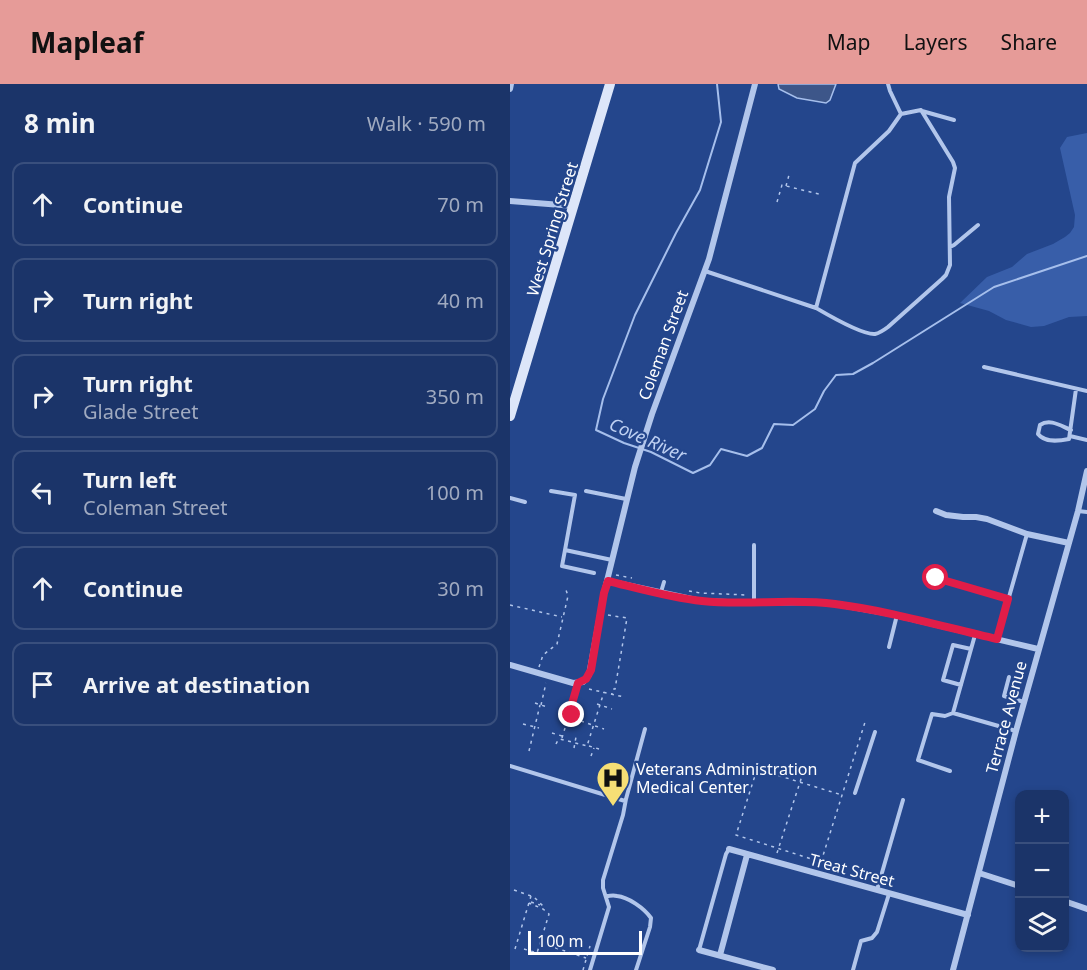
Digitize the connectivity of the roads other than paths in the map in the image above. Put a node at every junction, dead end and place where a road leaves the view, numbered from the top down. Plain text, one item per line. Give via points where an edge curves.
1 (512, 84) edge
2 (610, 84) edge
3 (755, 84) edge
4 (888, 84) edge
5 (510, 88) edge
6 (921, 110) junction
7 (902, 114) junction
8 (954, 120) dead end
9 (510, 201) edge
10 (574, 206) junction
11 (978, 225) dead end
12 (950, 246) junction
13 (705, 270) junction
14 (816, 308) junction
15 (984, 367) dead end
16 (1076, 388) junction
17 (1087, 391) edge
18 (511, 410) edge
19 (1071, 430) junction
20 (1070, 436) junction
21 (1087, 440) edge
22 (1087, 471) edge
23 (586, 491) dead end
24 (551, 492) dead end
25 (510, 498) edge
26 (627, 500) junction
27 (525, 502) dead end
28 (936, 511) dead end
29 (1078, 511) junction
30 (1087, 512) edge
31 (1027, 534) junction
32 (1069, 543) junction
33 (754, 544) dead end
34 (565, 550) junction
35 (612, 560) junction
36 (594, 573) dead end
37 (608, 577) junction
38 (936, 578) dead end
39 (664, 582) dead end
40 (661, 593) junction
41 (1008, 599) junction
42 (754, 603) junction
43 (897, 615) junction
44 (975, 634) junction
45 (997, 639) junction
46 (889, 647) dead end
47 (971, 649) junction
48 (1038, 649) junction
49 (510, 665) edge
50 (1010, 677) dead end
51 (961, 685) junction
52 (1024, 702) junction
53 (953, 713) junction
54 (645, 729) dead end
55 (1016, 731) junction
56 (875, 732) dead end
57 (510, 766) edge
58 (950, 771) dead end
59 (855, 793) dead end
60 (903, 800) dead end
61 (625, 801) junction
62 (729, 849) joint
63 (747, 855) junction
64 (979, 873) junction
65 (1015, 884) edge
66 (877, 890) junction
67 (889, 894) junction
68 (607, 896) junction
69 (1069, 902) edge
70 (1087, 909) edge
71 (968, 915) junction
72 (699, 950) joint
73 (720, 955) junction
74 (590, 970) edge
75 (636, 970) edge
76 (773, 970) edge
77 (853, 970) edge
78 (953, 970) edge

1 - 5 street
2 - 10 main road, West Spring Street
3 - 13 street, Coleman Street
4 - 7 lane
6 - 7 lane
6 - 8 lane
6 - 12 lane via 955,168 950,197
7 - 14 lane via 855,162
9 - 10 street
10 - 18 main road, West Spring Street
11 - 12 lane
12 - 14 lane via 946,275 881,332 861,331
13 - 14 lane
13 - 26 street, Coleman Street via 634,467
15 - 16 lane
16 - 17 lane
16 - 19 lane
19 - 20 lane
19 - 20 lane via 1048,421 1038,430 1039,436 1047,440
20 - 21 lane
22 - 29 street, Terrace Avenue
23 - 26 lane
24 - 34 lane via 575,495
25 - 27 lane
26 - 35 street, Coleman Street
28 - 31 street via 987,519
29 - 30 lane
29 - 32 street, Terrace Avenue
31 - 32 street
31 - 41 lane
32 - 48 street, Terrace Avenue
33 - 42 lane
34 - 35 lane
34 - 36 lane via 562,566
35 - 37 street, Coleman Street
37 - 40 street
37 - 49 street, Coleman Street via 586,679 578,683
38 - 41 lane
39 - 40 lane
40 - 42 street via 701,601
41 - 45 lane
42 - 43 street via 835,604
43 - 44 street
43 - 46 lane
44 - 45 street
44 - 47 lane
45 - 48 street
47 - 51 lane
47 - 51 lane via 953,645 943,680
48 - 52 street, Terrace Avenue
50 - 52 lane via 1004,696
51 - 53 lane
52 - 55 street, Terrace Avenue
53 - 55 lane
53 - 58 lane via 932,714 918,760
54 - 61 lane
55 - 64 street, Terrace Avenue
56 - 59 lane
57 - 61 lane
60 - 66 lane
61 - 68 lane via 603,882
62 - 63 street, Treat Street
62 - 72 lane
63 - 66 street, Treat Street
63 - 73 street
64 - 65 street
64 - 71 street, Terrace Avenue
66 - 67 street, Treat Street
67 - 71 street, Treat Street
67 - 77 lane via 877,932 861,941
68 - 74 lane via 609,907
68 - 75 lane via 631,902 651,918
69 - 70 street
71 - 78 street, Terrace Avenue
72 - 73 street
73 - 76 street

